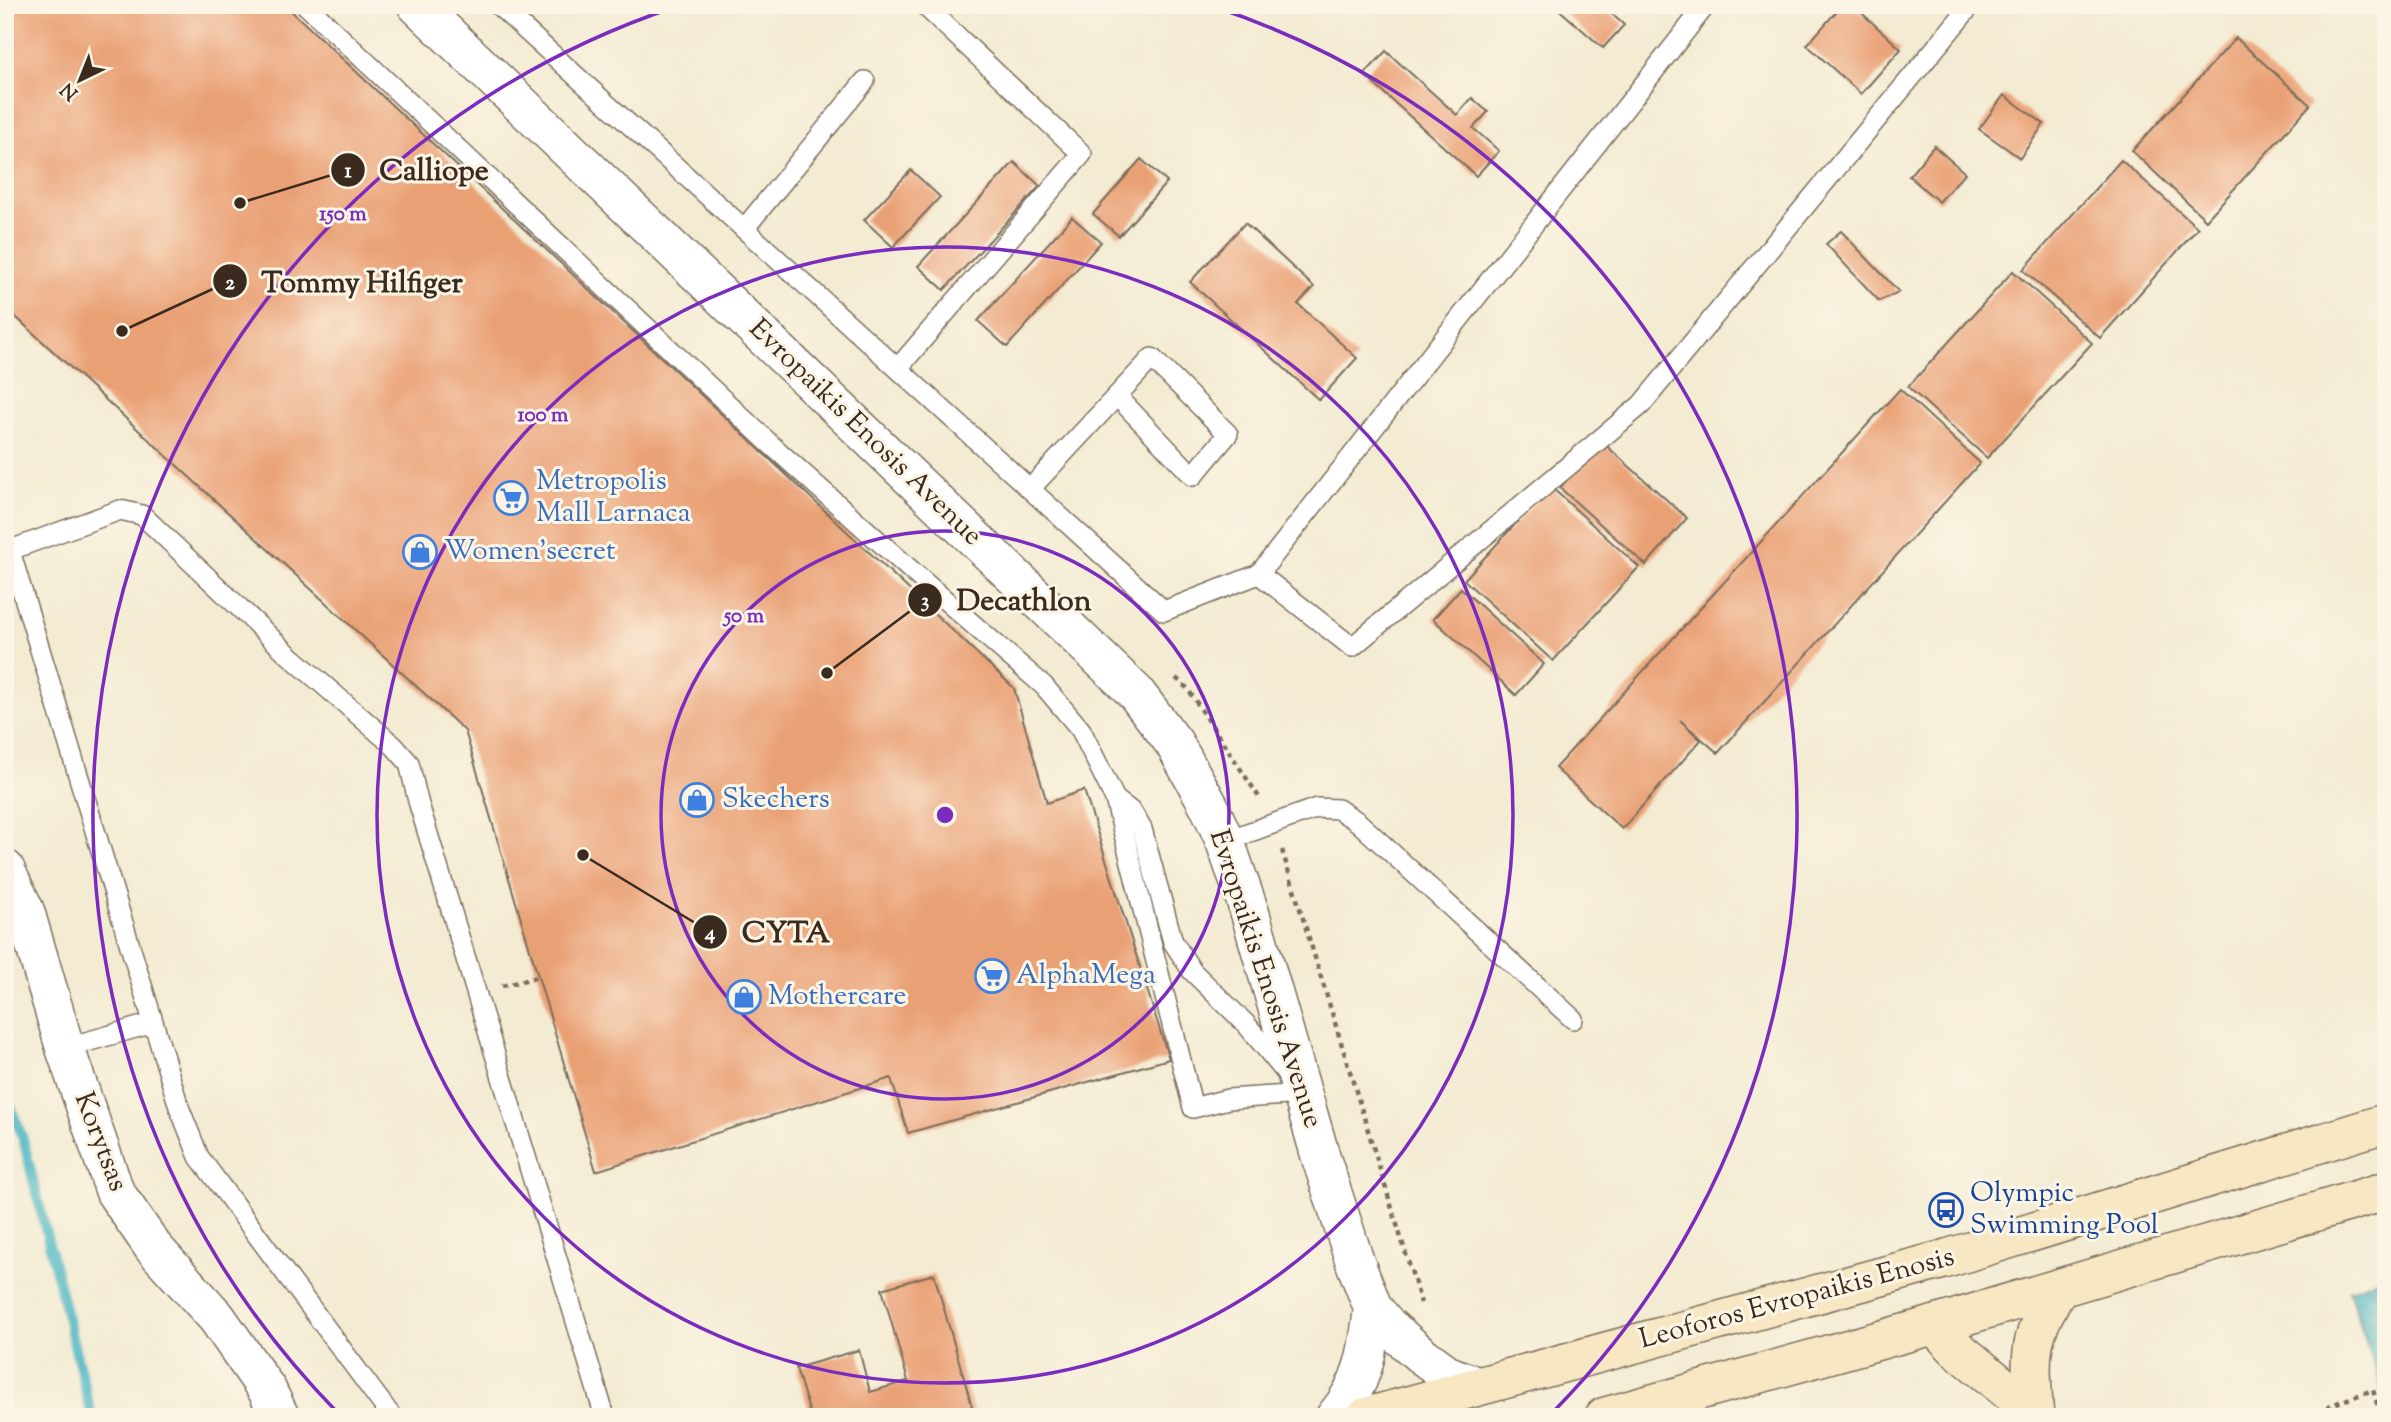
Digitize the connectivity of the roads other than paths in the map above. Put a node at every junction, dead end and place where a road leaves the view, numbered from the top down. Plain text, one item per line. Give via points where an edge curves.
1 (306, 5) edge
2 (417, 5) edge
3 (498, 5) edge
4 (924, 5) edge
5 (1706, 5) edge
6 (1970, 5) edge
7 (865, 81) dead end
8 (744, 229) junction
9 (898, 368) junction
10 (1117, 396) junction
11 (1030, 489) junction
12 (8, 552) edge
13 (1259, 574) junction
14 (1115, 799) junction
15 (1224, 841) junction
16 (5, 869) edge
17 (1573, 1019) dead end
18 (153, 1023) junction
19 (65, 1048) junction
20 (1303, 1094) junction
21 (2386, 1123) edge
22 (2386, 1191) edge
23 (2059, 1288) junction
24 (1373, 1308) junction
25 (1934, 1325) junction
26 (1477, 1386) junction
27 (2037, 1414) edge
28 (281, 1417) edge
29 (392, 1417) edge
30 (605, 1417) edge
31 (1335, 1417) edge
32 (1366, 1417) edge
33 (1604, 1417) edge

1 - 14 lane via 768,442 1044,686 1081,730
2 - 15 street, Evropaikis Enosis Avenue via 1135,692 1174,743
3 - 8 lane
4 - 9 lane via 1082,154
5 - 13 lane
6 - 13 lane via 1641,405 1352,647
7 - 8 lane
8 - 9 lane
9 - 11 lane
10 - 10 lane via 1152,358 1228,434 1193,476
10 - 11 lane
11 - 13 lane via 1164,611
12 - 18 lane
12 - 30 lane via 120,510 142,515 409,763
14 - 20 lane via 1132,812 1142,830 1172,942 1192,971 1246,1024
14 - 20 lane via 1193,1108 1227,1098
15 - 17 lane via 1317,808 1338,809 1358,822
15 - 20 street, Evropaikis Enosis Avenue
16 - 19 street, Korytsas via 25,911
18 - 19 lane
18 - 29 lane via 199,1157
19 - 28 street, Korytsas via 115,1192 153,1247 217,1318
20 - 24 street, Evropaikis Enosis Avenue
21 - 26 main road, Leoforos Evropaikis Enosis via 1942,1260
22 - 23 main road
23 - 25 main road
23 - 27 main road via 2035,1333 2031,1368
24 - 26 street, Evropaikis Enosis Avenue via 1420,1354 1450,1376
24 - 31 street, Evropaikis Enosis Avenue via 1364,1369
25 - 27 main road
25 - 33 main road
26 - 32 main road, Leoforos Evropaikis Enosis

